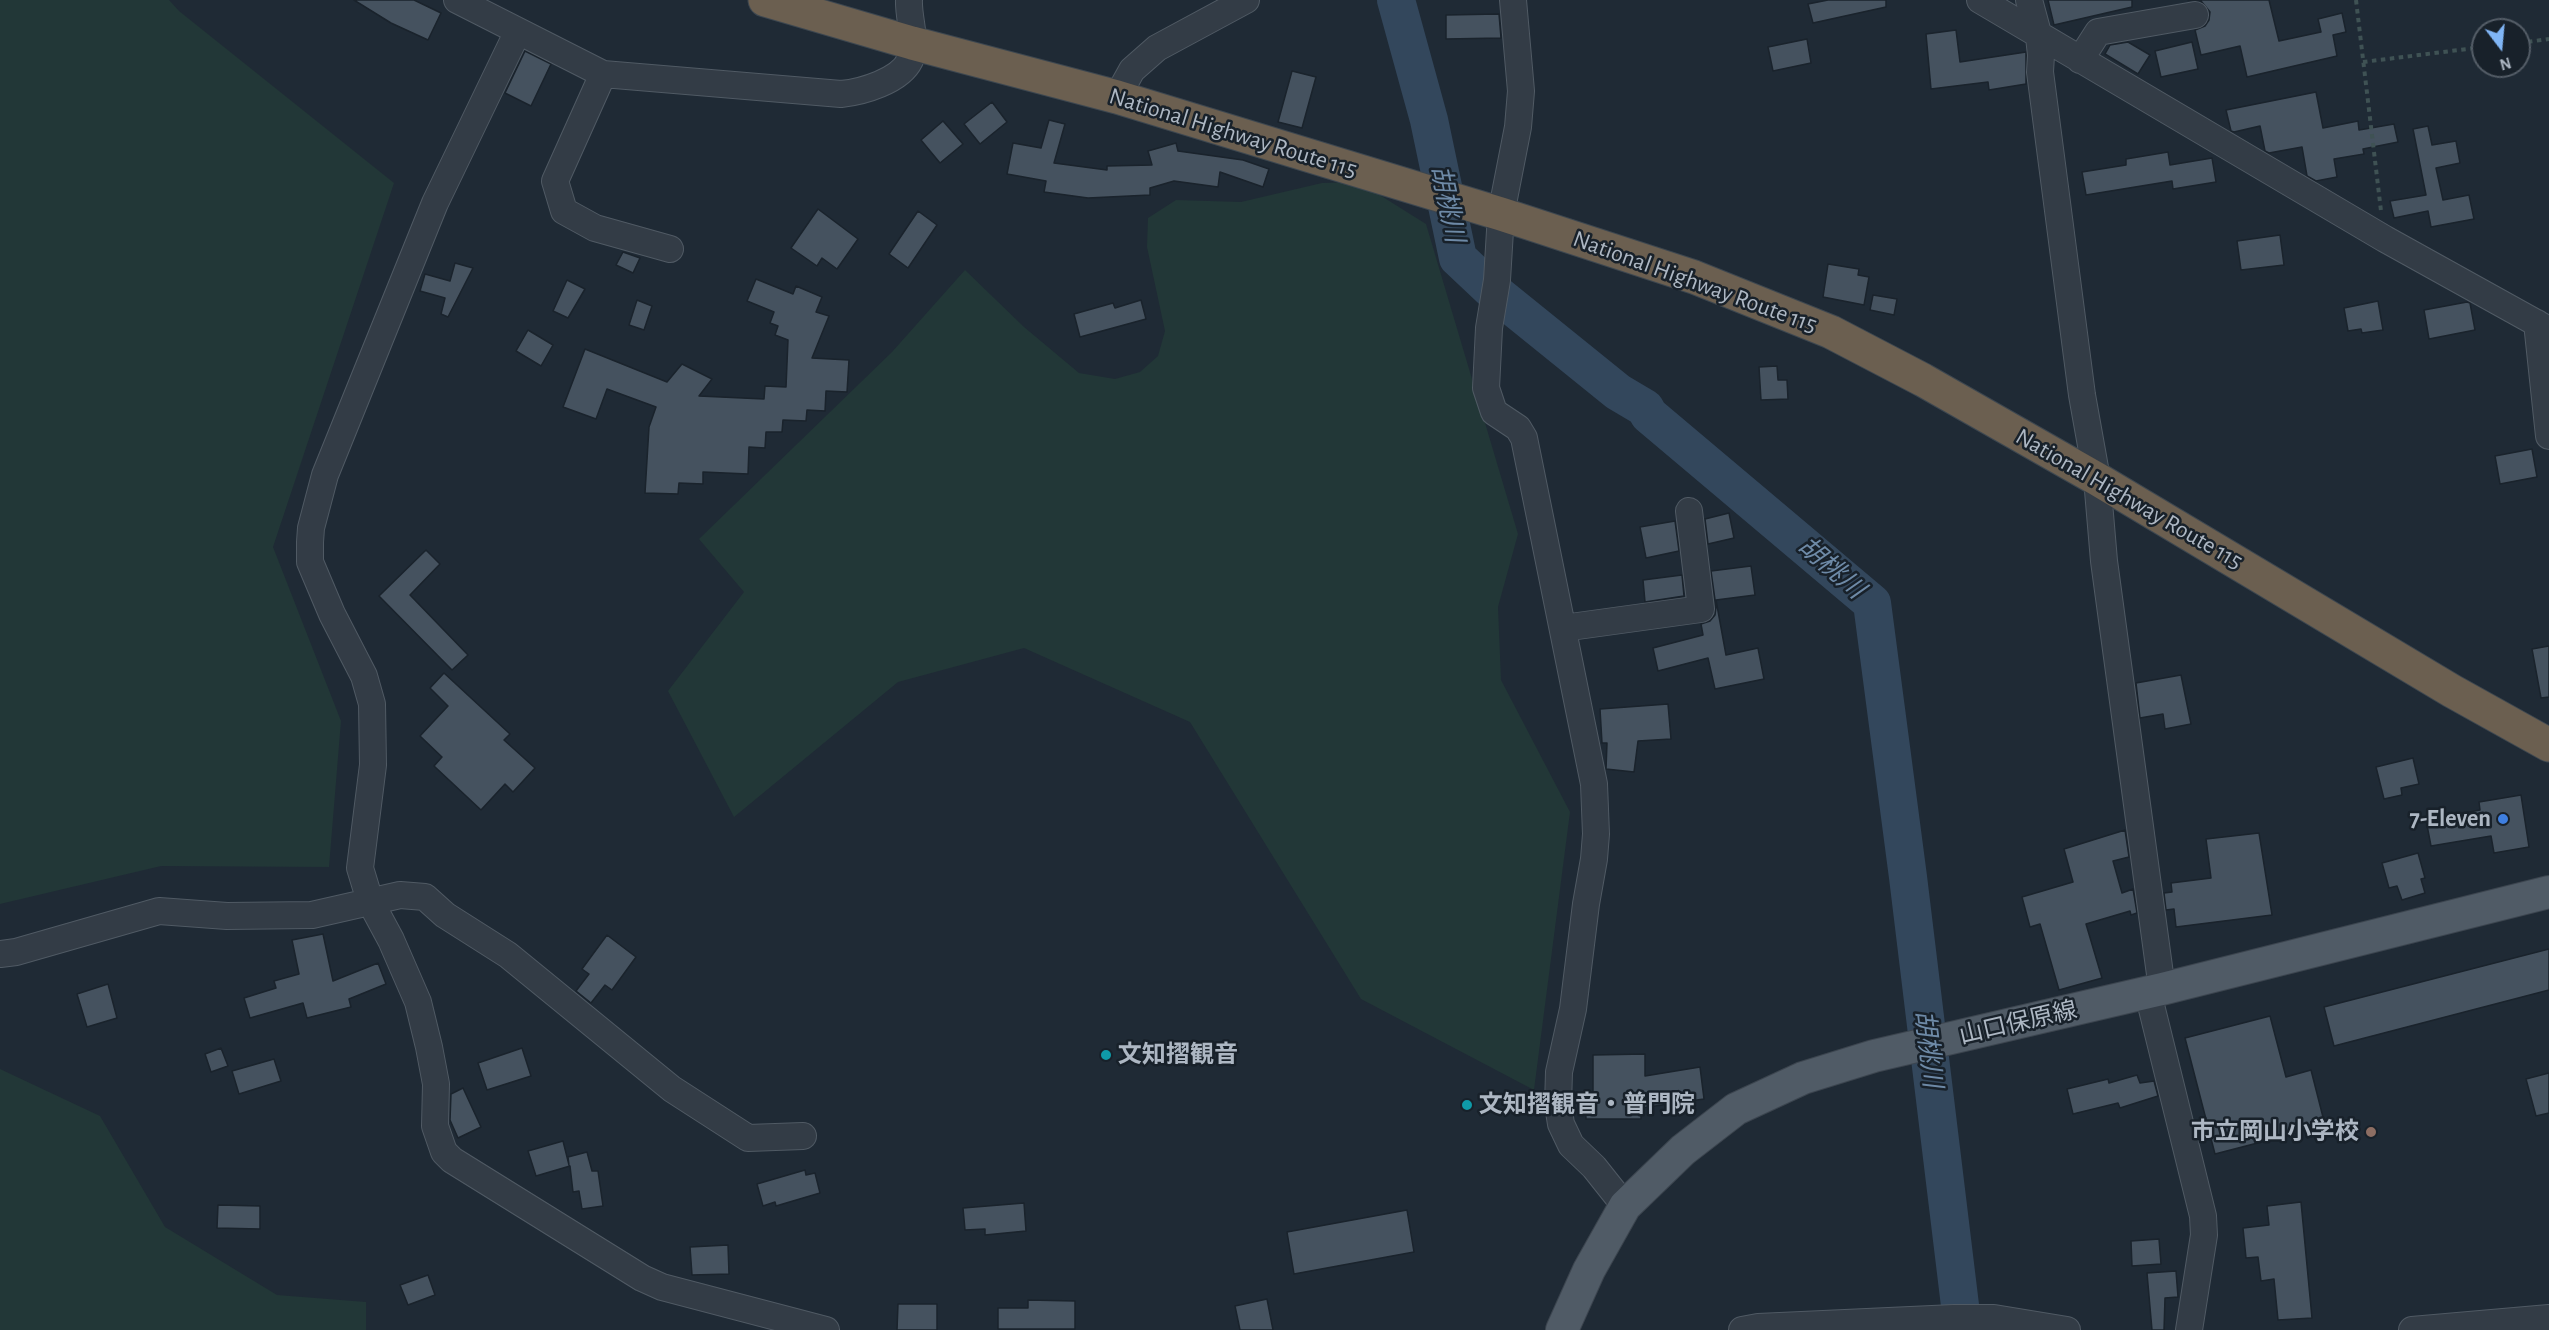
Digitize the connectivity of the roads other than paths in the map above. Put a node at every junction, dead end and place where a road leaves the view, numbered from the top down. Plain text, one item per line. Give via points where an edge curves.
1 (457, 0) edge
2 (765, 0) edge
3 (909, 0) edge
4 (1246, 0) edge
5 (1513, 0) edge
6 (1980, 0) edge
7 (2029, 0) edge
8 (795, 5) edge
9 (2195, 15) dead end
10 (518, 31) junction
11 (2039, 36) junction
12 (912, 43) junction
13 (2080, 60) junction
14 (603, 74) junction
15 (1117, 97) junction
16 (1501, 214) junction
17 (670, 249) dead end
18 (2543, 326) edge
19 (2549, 436) edge
20 (2097, 479) junction
21 (1689, 511) dead end
22 (1563, 628) junction
23 (2549, 745) edge
24 (2549, 892) edge
25 (370, 901) junction
26 (0, 954) edge
27 (2155, 991) junction
28 (803, 1136) dead end
29 (1625, 1206) junction
30 (2546, 1322) edge
31 (826, 1330) edge
32 (1562, 1330) edge
33 (1742, 1330) edge
34 (2067, 1330) edge
35 (2189, 1330) edge
36 (2418, 1330) edge

1 - 10 street
2 - 8 highway, National Highway Route 115
3 - 12 street
4 - 15 street via 1157,48 1132,70
5 - 16 street via 1521,91
6 - 11 street
7 - 11 street
8 - 12 highway, National Highway Route 115
9 - 13 street via 2098,32
10 - 14 street
10 - 25 street via 435,203 325,475 311,528 310,562 364,676 372,704 374,765 360,868
11 - 13 street
11 - 20 street via 2040,72 2082,394
12 - 14 street via 910,60 900,71 876,87 856,93
12 - 15 highway, National Highway Route 115
13 - 18 street via 2385,239
14 - 17 street via 555,181 564,211 594,228
15 - 16 highway, National Highway Route 115
16 - 20 highway, National Highway Route 115 via 1694,277 1831,332
16 - 22 street via 1497,280 1488,328 1486,388 1494,412 1518,428 1524,438
18 - 19 street
20 - 23 highway, National Highway Route 115
20 - 27 street
21 - 22 street via 1701,609
22 - 29 street via 1594,784 1596,834 1573,1009 1559,1072 1558,1105 1570,1145 1594,1167
24 - 27 main road, 山口保原線
25 - 26 street via 312,915 227,916 159,911
25 - 28 street via 425,897 445,915 508,955 672,1089 748,1138
25 - 31 street via 418,1002 436,1084 435,1125 444,1152 452,1160 642,1278 662,1287
27 - 29 main road, 山口保原線 via 1874,1056 1803,1078 1736,1109 1683,1150
27 - 35 street via 2203,1216 2204,1235
29 - 32 main road, 山口保原線 via 1589,1270
30 - 36 street
33 - 34 street via 1954,1317 1994,1318

